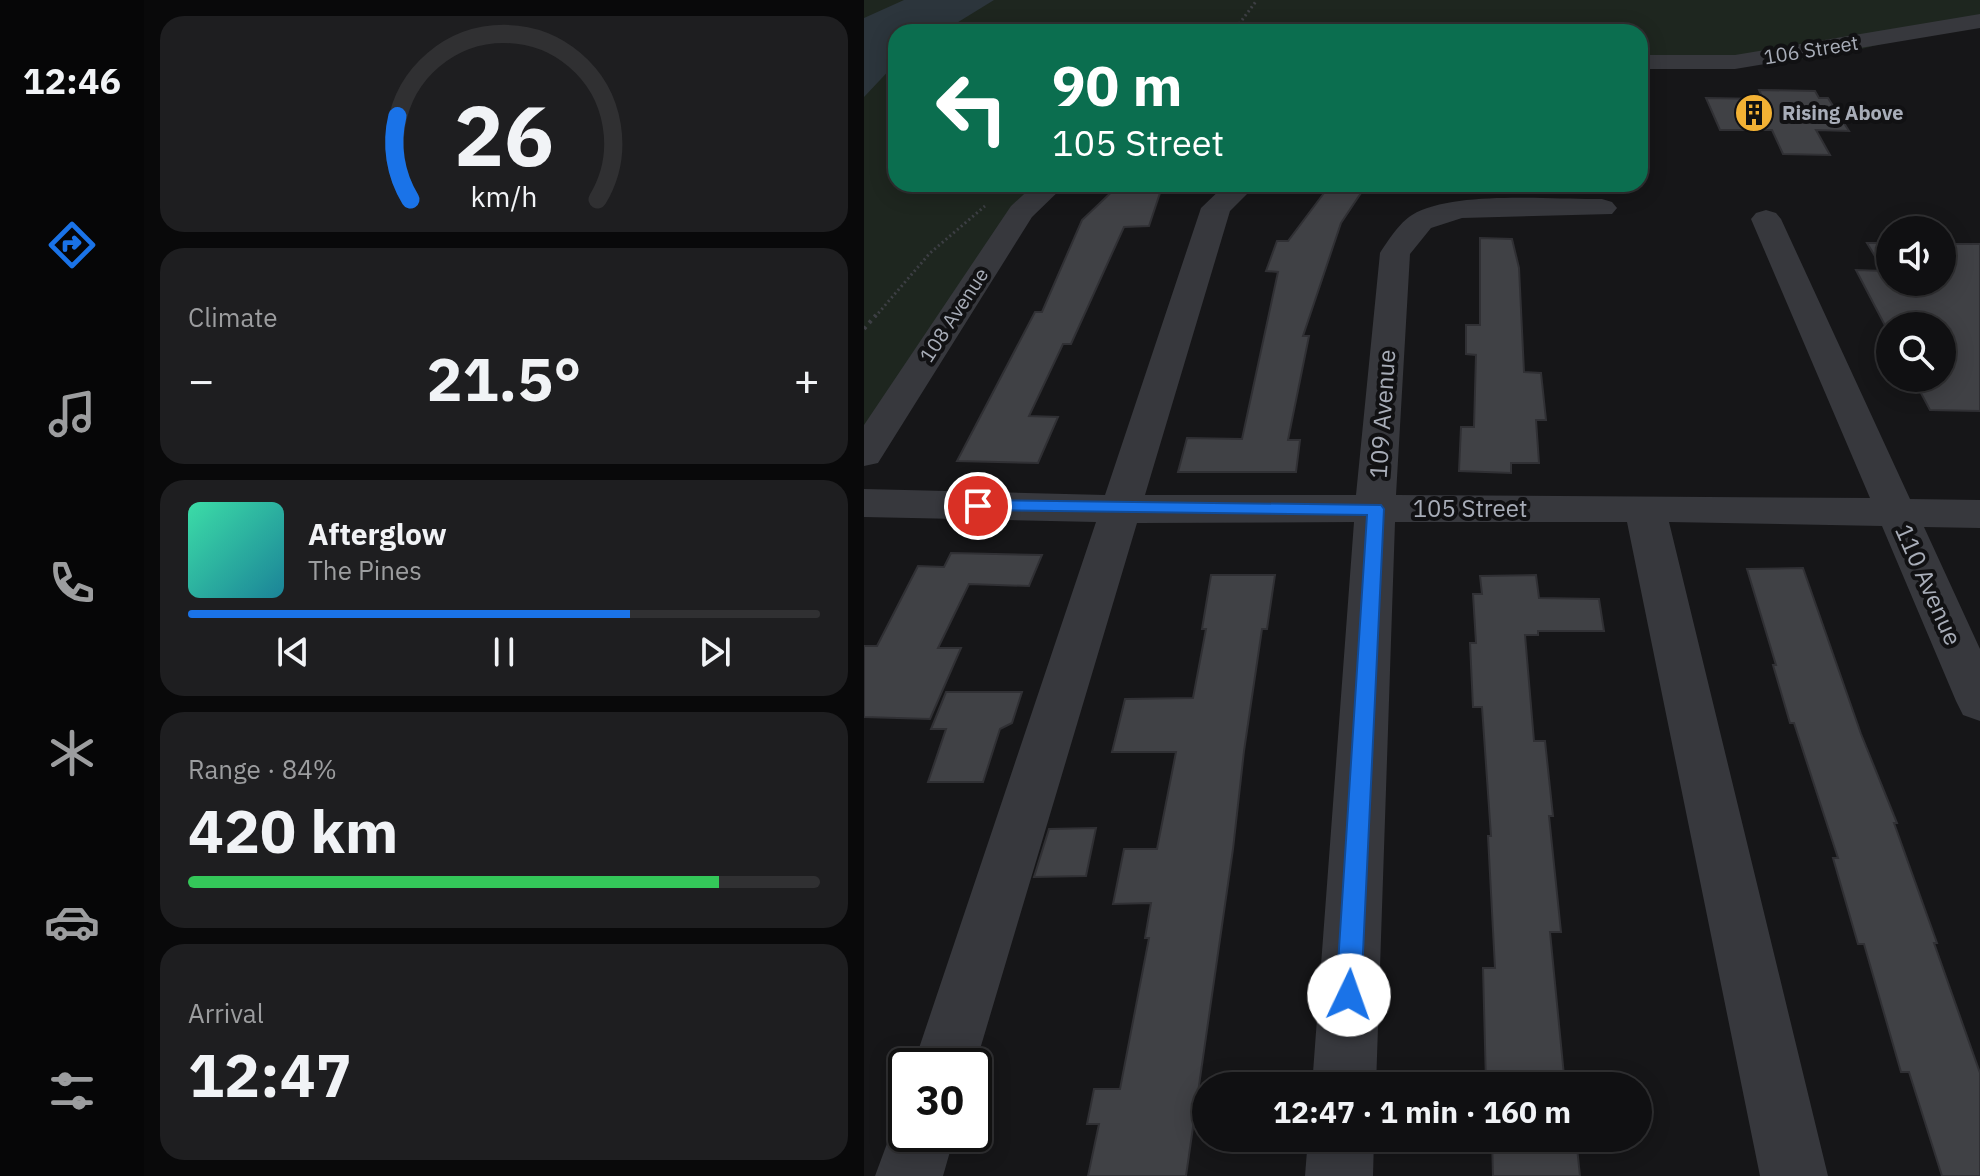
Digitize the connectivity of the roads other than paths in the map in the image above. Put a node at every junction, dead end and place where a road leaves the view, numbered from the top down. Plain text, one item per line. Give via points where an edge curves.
1 (1980, 21) edge
2 (1648, 62) edge
3 (1043, 192) edge
4 (1234, 192) edge
5 (1602, 208) dead end
6 (1766, 219) dead end
7 (864, 454) edge
8 (864, 503) edge
9 (1645, 508) junction
10 (1121, 509) junction
11 (1375, 509) junction
12 (1895, 513) junction
13 (1980, 514) edge
14 (1980, 701) edge
15 (950, 1048) edge
16 (1345, 1072) edge
17 (916, 1152) edge
18 (1340, 1152) edge
19 (909, 1176) edge
20 (1339, 1176) edge
21 (1794, 1176) edge

1 - 2 street, 106 Street via 1735,62
3 - 7 street, 108 Avenue via 1021,212
4 - 10 street via 1216,208
5 - 11 street, 109 Avenue via 1459,209 1421,222 1395,253
6 - 12 street, 110 Avenue
8 - 10 street, 105 Street
9 - 11 street, 105 Street
9 - 12 street, 105 Street
9 - 21 street
10 - 11 street, 105 Street
10 - 15 street
11 - 16 street, 109 Avenue
12 - 13 street, 105 Street
12 - 14 street, 110 Avenue
17 - 19 street
18 - 20 street

